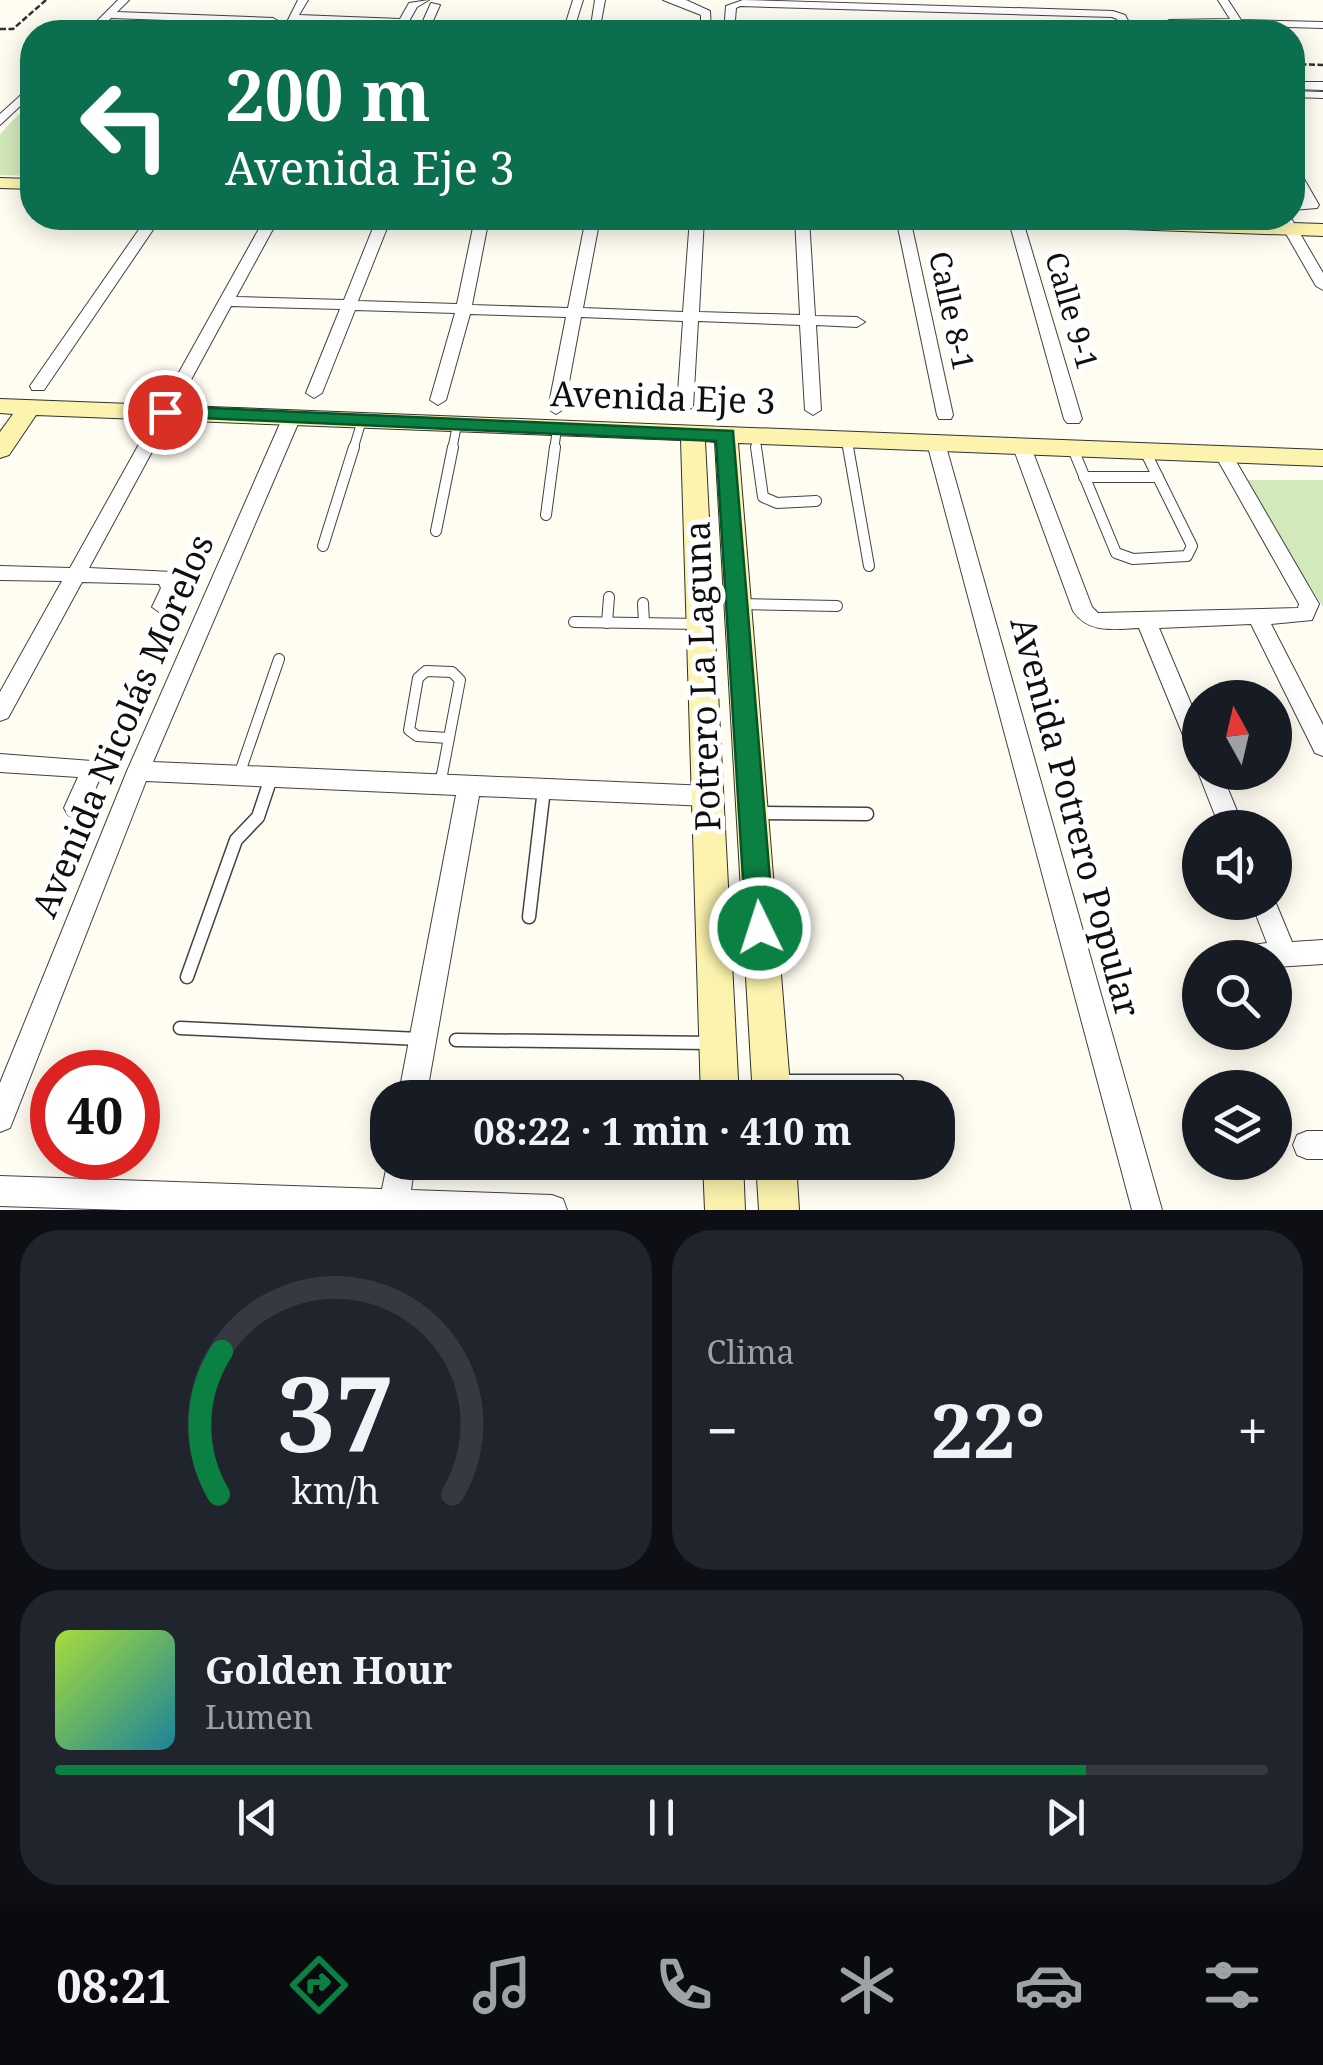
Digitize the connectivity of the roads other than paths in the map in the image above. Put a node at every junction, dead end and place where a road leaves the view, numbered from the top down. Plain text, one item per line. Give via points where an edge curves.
1 (124, 0) edge
2 (302, 0) edge
3 (668, 0) edge
4 (678, 0) edge
5 (1046, 0) edge
6 (430, 2) edge
7 (1119, 2) edge
8 (109, 15) junction
9 (104, 20) edge
10 (273, 20) dead end
11 (316, 20) edge
12 (405, 20) edge
13 (706, 20) edge
14 (730, 20) edge
15 (1122, 20) edge
16 (20, 102) edge
17 (0, 121) edge
18 (146, 230) edge
19 (265, 230) edge
20 (379, 230) edge
21 (480, 230) edge
22 (591, 230) edge
23 (696, 230) edge
24 (803, 230) edge
25 (906, 230) edge
26 (1018, 230) edge
27 (1293, 230) edge
28 (1318, 267) edge
29 (1323, 286) edge
30 (227, 300) junction
31 (350, 304) junction
32 (464, 308) junction
33 (574, 312) junction
34 (691, 318) junction
35 (809, 320) junction
36 (857, 322) dead end
37 (314, 393) dead end
38 (33, 397) junction
39 (438, 400) dead end
40 (0, 406) edge
41 (813, 410) dead end
42 (165, 412) junction
43 (945, 415) dead end
44 (291, 418) junction
45 (556, 419) junction
46 (1073, 419) dead end
47 (362, 420) junction
48 (689, 420) junction
49 (456, 425) junction
50 (740, 436) junction
51 (846, 440) junction
52 (936, 443) junction
53 (1022, 446) junction
54 (1074, 449) junction
55 (0, 450) edge
56 (1145, 452) junction
57 (1224, 455) junction
58 (1323, 458) edge
59 (1084, 476) junction
60 (1158, 478) junction
61 (816, 501) dead end
62 (546, 515) dead end
63 (436, 530) dead end
64 (323, 546) dead end
65 (868, 566) dead end
66 (0, 573) edge
67 (76, 575) junction
68 (609, 597) dead end
69 (643, 603) dead end
70 (738, 604) junction
71 (837, 606) dead end
72 (162, 608) dead end
73 (1257, 617) junction
74 (1146, 620) junction
75 (574, 622) dead end
76 (607, 622) junction
77 (644, 623) junction
78 (701, 624) junction
79 (279, 660) dead end
80 (1182, 708) edge
81 (0, 712) edge
82 (448, 738) junction
83 (1323, 746) edge
84 (0, 763) edge
85 (138, 771) junction
86 (239, 776) junction
87 (271, 777) junction
88 (440, 785) junction
89 (469, 786) junction
90 (544, 789) junction
91 (708, 796) junction
92 (76, 808) dead end
93 (752, 813) junction
94 (866, 814) dead end
95 (529, 916) dead end
96 (1323, 952) edge
97 (1292, 954) edge
98 (187, 977) dead end
99 (180, 1028) dead end
100 (422, 1039) junction
101 (456, 1040) dead end
102 (718, 1043) junction
103 (415, 1080) edge
104 (719, 1080) edge
105 (770, 1080) edge
106 (0, 1118) edge
107 (398, 1180) edge
108 (723, 1180) edge
109 (778, 1180) edge
110 (0, 1191) edge
111 (126, 1204) edge
112 (394, 1208) edge
113 (552, 1210) edge
114 (724, 1210) edge
115 (780, 1210) edge
116 (1146, 1210) edge

1 - 8 street
2 - 11 street via 292,18
3 - 4 street
4 - 13 street via 706,13
5 - 7 street
6 - 12 street via 413,5
8 - 9 street
8 - 10 street
14 - 15 street via 731,6 739,4
16 - 17 street
18 - 38 street
19 - 30 street
20 - 31 street
21 - 32 street
22 - 33 street
23 - 34 street
24 - 35 street
25 - 43 street, Calle 8-1
26 - 46 street, Calle 9-1
27 - 28 street
28 - 29 street
30 - 31 street
30 - 42 street
31 - 32 street
31 - 37 street
32 - 33 street
32 - 39 street
33 - 34 street
33 - 45 street
34 - 35 street
34 - 48 street
35 - 36 street
35 - 41 street
38 - 40 street, Avenida Eje 3
38 - 42 street, Avenida Eje 3
38 - 55 street
42 - 44 street, Avenida Eje 3
42 - 67 street
44 - 47 street, Avenida Eje 3
44 - 85 street, Avenida Nicolás Morelos
45 - 48 street, Avenida Eje 3
45 - 49 street, Avenida Eje 3
45 - 62 lane
47 - 49 street, Avenida Eje 3
47 - 64 lane
48 - 50 street, Avenida Eje 3
48 - 78 street, Potrero La Laguna
49 - 63 lane
50 - 51 street, Avenida Eje 3
50 - 61 lane via 762,497
50 - 70 street
51 - 52 street, Avenida Eje 3
51 - 65 lane
52 - 53 street, Avenida Eje 3
52 - 116 street, Avenida Potrero Popular
53 - 54 street, Avenida Eje 3
53 - 74 street via 1084,611 1092,620
54 - 56 street, Avenida Eje 3
54 - 59 lane
56 - 57 street, Avenida Eje 3
56 - 60 lane
57 - 58 street, Avenida Eje 3
57 - 73 street via 1309,604 1309,612
59 - 60 lane
59 - 60 lane via 1116,553 1133,559 1188,556 1192,546
66 - 67 street
67 - 72 street via 166,577 171,588
67 - 81 street
68 - 76 lane
69 - 77 lane
70 - 71 lane
70 - 93 street
73 - 74 street
73 - 83 street
74 - 80 street
75 - 76 lane
76 - 77 lane
77 - 78 lane
78 - 91 street, Potrero La Laguna
79 - 86 lane
82 - 82 lane via 460,677 426,671 418,678 409,730
82 - 88 lane
84 - 92 street via 84,768 90,776
85 - 86 street
85 - 106 street, Avenida Nicolás Morelos
86 - 87 street
87 - 88 street
87 - 98 lane via 258,817 236,840
88 - 89 street
89 - 90 street
89 - 100 street
90 - 91 street
90 - 95 lane
91 - 102 street, Potrero La Laguna
93 - 94 lane
93 - 105 street
96 - 97 street
99 - 100 lane
100 - 103 street
101 - 102 lane
102 - 104 street, Potrero La Laguna
107 - 112 street
108 - 114 street
109 - 115 street
110 - 111 street
111 - 112 street
112 - 113 street

